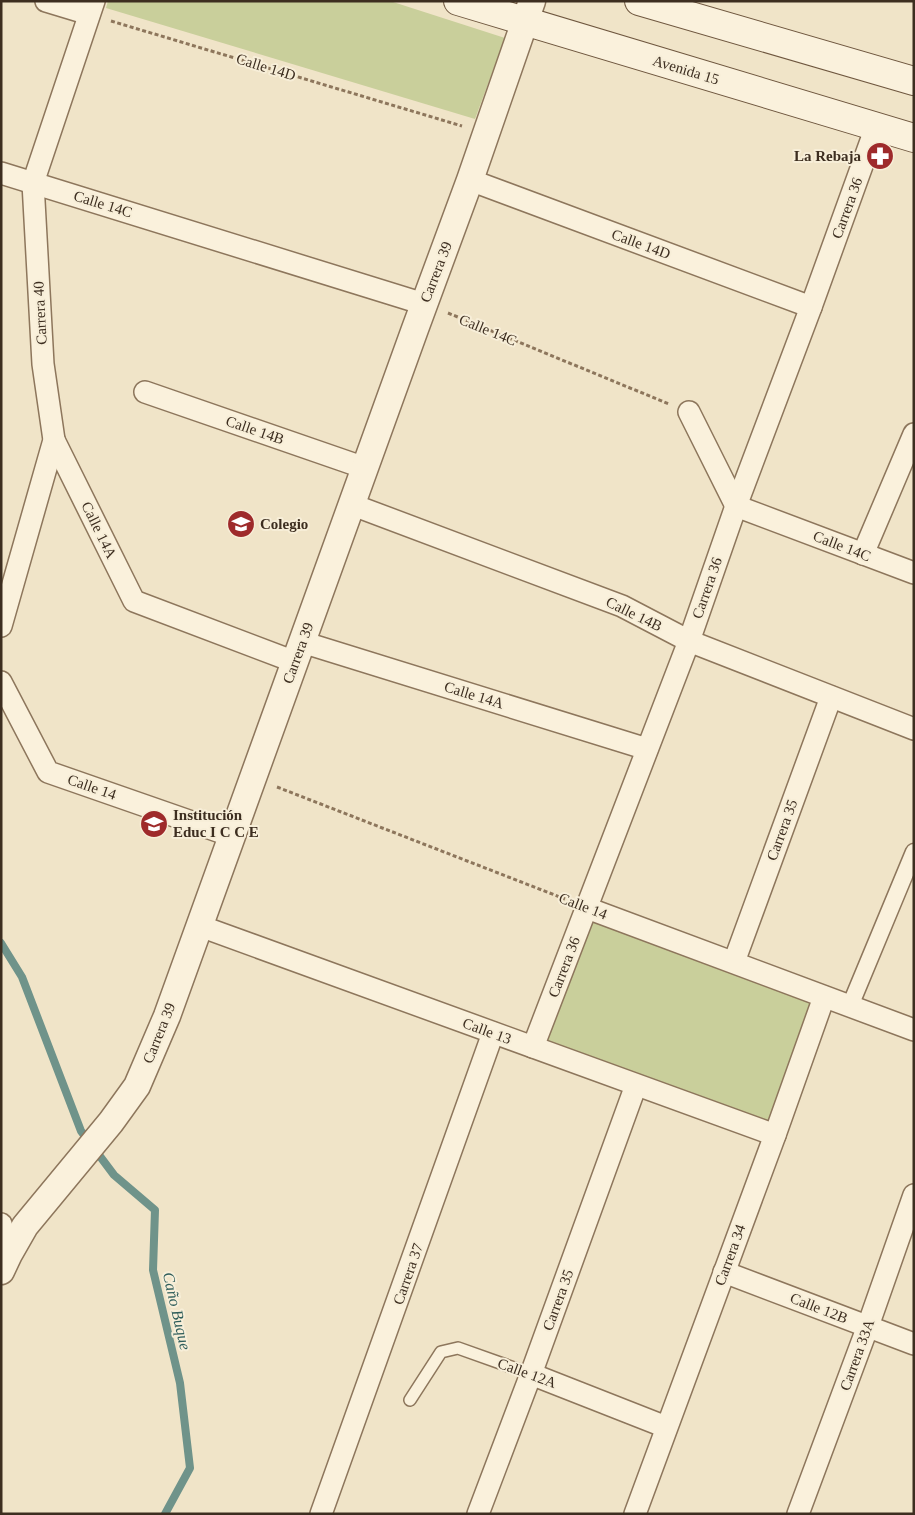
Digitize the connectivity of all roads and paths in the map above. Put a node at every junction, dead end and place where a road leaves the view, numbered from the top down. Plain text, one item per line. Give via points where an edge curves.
1 (46, 1) edge
2 (458, 1) edge
3 (663, 5) edge
4 (91, 8) edge
5 (529, 12) edge
6 (914, 81) edge
7 (876, 127) junction
8 (486, 133) junction
9 (914, 138) edge
10 (1, 172) edge
11 (470, 180) junction
12 (33, 182) junction
13 (424, 304) junction
14 (811, 307) junction
15 (145, 392) dead end
16 (689, 412) joint
17 (914, 434) edge
18 (54, 440) junction
19 (365, 468) junction
20 (353, 505) junction
21 (736, 506) junction
22 (863, 554) junction
23 (914, 573) edge
24 (1, 626) edge
25 (689, 641) junction
26 (298, 652) junction
27 (1, 682) edge
28 (831, 697) junction
29 (914, 729) edge
30 (647, 748) junction
31 (253, 778) junction
32 (232, 836) junction
33 (914, 852) edge
34 (587, 908) junction
35 (200, 926) junction
36 (734, 962) junction
37 (824, 997) junction
38 (850, 1006) junction
39 (914, 1030) edge
40 (493, 1033) junction
41 (533, 1047) junction
42 (636, 1085) junction
43 (775, 1135) junction
44 (914, 1195) edge
45 (1, 1224) edge
46 (5, 1262) edge
47 (724, 1272) junction
48 (868, 1326) junction
49 (914, 1344) edge
50 (531, 1374) junction
51 (410, 1400) dead end
52 (666, 1427) junction
53 (321, 1514) edge
54 (478, 1514) edge
55 (635, 1514) edge
56 (798, 1514) edge

1 - 4 street
2 - 5 main road, Avenida 15
3 - 6 main road
4 - 8 path, Calle 14D
4 - 12 street, Carrera 40
5 - 7 main road, Avenida 15
5 - 8 street, Carrera 39
7 - 9 main road, Avenida 15
7 - 14 street, Carrera 36
8 - 11 street, Carrera 39
10 - 12 street, Calle 14C
11 - 13 street, Carrera 39
11 - 14 street, Calle 14D
12 - 13 street, Calle 14C
12 - 18 street, Carrera 40 via 43,364
13 - 16 path, Calle 14C
13 - 19 street, Carrera 39
14 - 21 street, Carrera 36
15 - 19 street, Calle 14B
16 - 21 street
17 - 22 street
18 - 24 street, Carrera 40
18 - 26 street, Calle 14A via 134,601
19 - 20 street, Carrera 39
20 - 25 street, Calle 14B via 622,606
20 - 26 street, Carrera 39
21 - 22 street, Calle 14C
21 - 25 street, Carrera 36
22 - 23 street, Calle 14C
25 - 28 street, Calle 14B
25 - 30 street, Carrera 36
26 - 30 street, Calle 14A
26 - 31 street, Carrera 39
27 - 32 street, Calle 14 via 48,772
28 - 29 street, Calle 14B
28 - 36 street, Carrera 35
30 - 34 street, Carrera 36
31 - 32 street, Carrera 39
31 - 34 path, Calle 14
32 - 35 street, Carrera 39
33 - 38 street
34 - 36 street, Calle 14
34 - 41 street, Carrera 36
35 - 40 street, Calle 13
35 - 46 street, Carrera 39 via 137,1086 25,1226
36 - 37 street, Calle 14
37 - 38 street, Calle 14
37 - 43 street, Carrera 34
38 - 39 street, Calle 14
40 - 41 street, Calle 13
40 - 53 street, Carrera 37
41 - 42 street, Calle 13
42 - 43 street, Calle 13
42 - 50 street, Carrera 35
43 - 47 street, Carrera 34
44 - 48 street, Carrera 33A
45 - 46 street
47 - 48 street, Calle 12B
47 - 52 street, Carrera 34
48 - 49 street, Calle 12B
48 - 56 street, Carrera 33A
50 - 51 lane, Calle 12A via 458,1348 441,1352
50 - 52 street, Calle 12A
50 - 54 street, Carrera 35
52 - 55 street, Carrera 34

